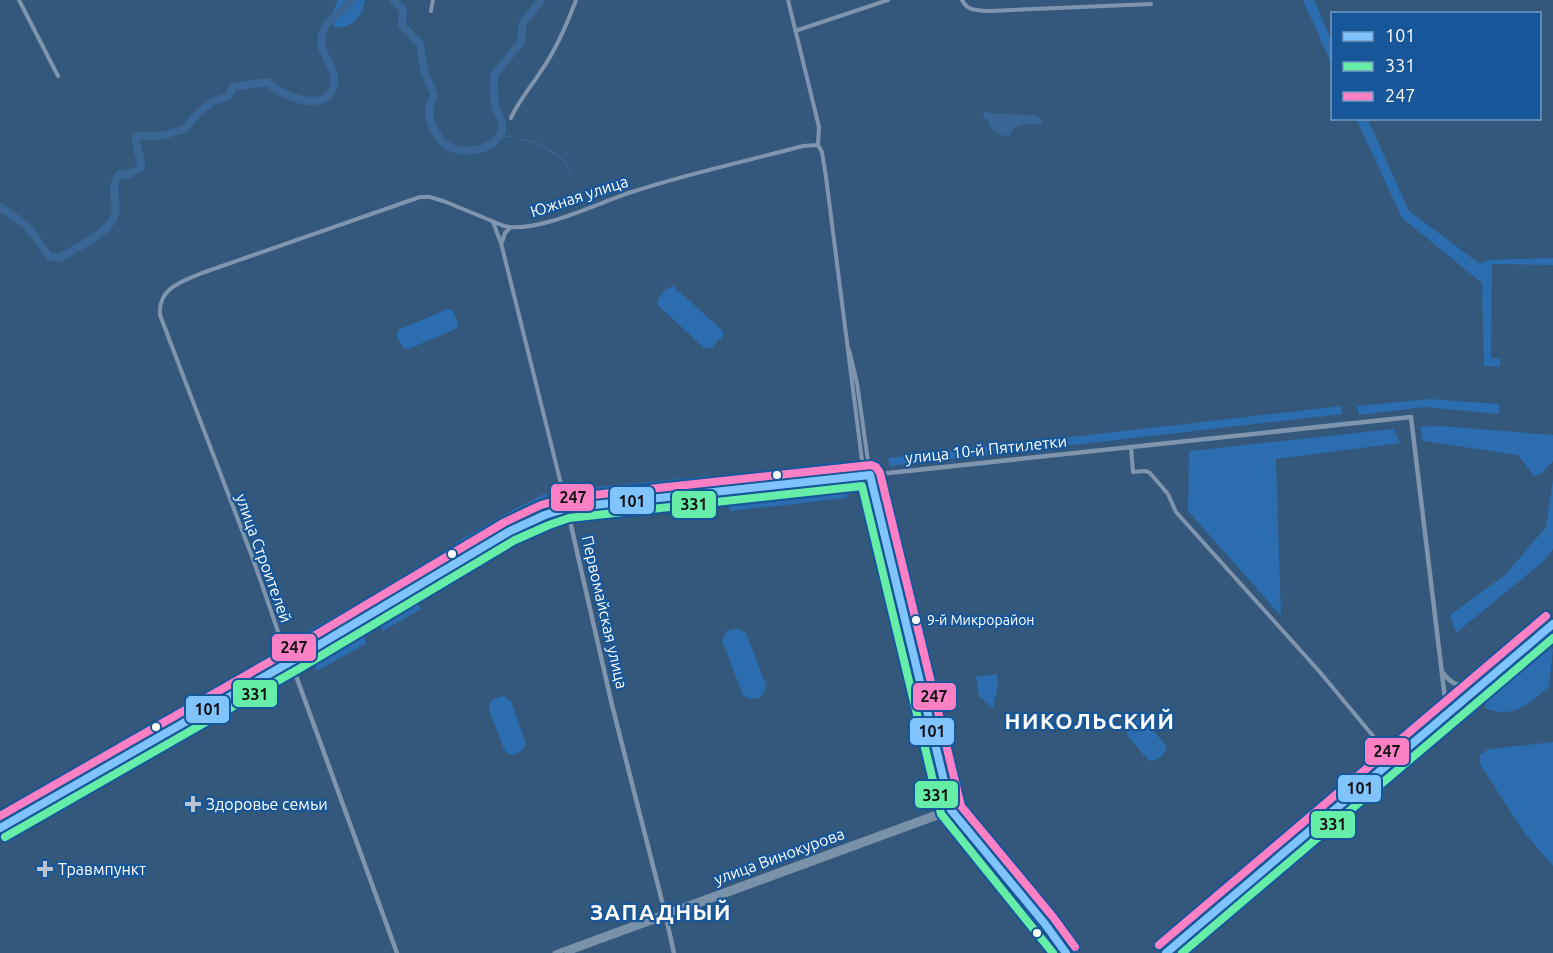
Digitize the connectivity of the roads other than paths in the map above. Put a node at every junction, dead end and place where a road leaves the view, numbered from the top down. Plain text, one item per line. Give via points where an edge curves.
1 (19, 0) edge
2 (433, 0) edge
3 (576, 0) edge
4 (788, 0) edge
5 (888, 0) edge
6 (962, 0) edge
7 (1151, 4) dead end
8 (431, 11) dead end
9 (795, 31) junction
10 (58, 76) dead end
11 (511, 118) dead end
12 (818, 145) junction
13 (494, 222) junction
14 (510, 228) junction
15 (501, 243) junction
16 (160, 306) joint
17 (1131, 447) junction
18 (867, 476) junction
19 (567, 508) junction
20 (1553, 624) edge
21 (1553, 638) edge
22 (291, 662) junction
23 (1441, 668) junction
24 (1482, 685) junction
25 (1447, 715) junction
26 (1448, 727) junction
27 (1393, 760) junction
28 (948, 811) junction
29 (0, 828) edge
30 (1018, 896) junction
31 (665, 915) junction
32 (397, 953) edge
33 (555, 953) edge
34 (567, 953) edge
35 (674, 953) edge
36 (1059, 953) edge
37 (1066, 953) edge
38 (1166, 953) edge
39 (1180, 953) edge

1 - 10 street
2 - 8 street
3 - 11 street via 543,70
4 - 9 street
5 - 9 street
6 - 7 street via 970,9 990,11
9 - 12 street via 819,127
12 - 14 street, Южная улица via 652,186 547,222
12 - 18 street
13 - 14 street, Южная улица
13 - 15 street, Первомайская улица
13 - 16 street, Южная улица via 436,198 408,200 179,282 166,292
14 - 15 street
15 - 19 street, Первомайская улица
16 - 22 street, улица Строителей via 163,324
17 - 18 street, улица 10-й Пятилетки
17 - 23 street, улица 10-й Пятилетки via 1411,417
17 - 27 street via 1133,472 1150,473 1168,494 1176,512
18 - 19 main road, улица 10-й Пятилетки
18 - 28 main road
19 - 22 main road, улица 10-й Пятилетки via 510,531
19 - 31 street, Первомайская улица
20 - 24 main road
21 - 26 main road
22 - 29 main road, улица 10-й Пятилетки
22 - 32 street, улица Строителей
23 - 24 street via 1456,685
23 - 25 street
24 - 25 main road
25 - 26 main road
25 - 27 main road
26 - 39 main road
27 - 38 main road
28 - 30 main road
28 - 31 main road, улица Винокурова
30 - 36 main road
30 - 37 main road
31 - 33 main road, улица Винокурова
31 - 34 main road, улица Винокурова
31 - 35 street, Первомайская улица

